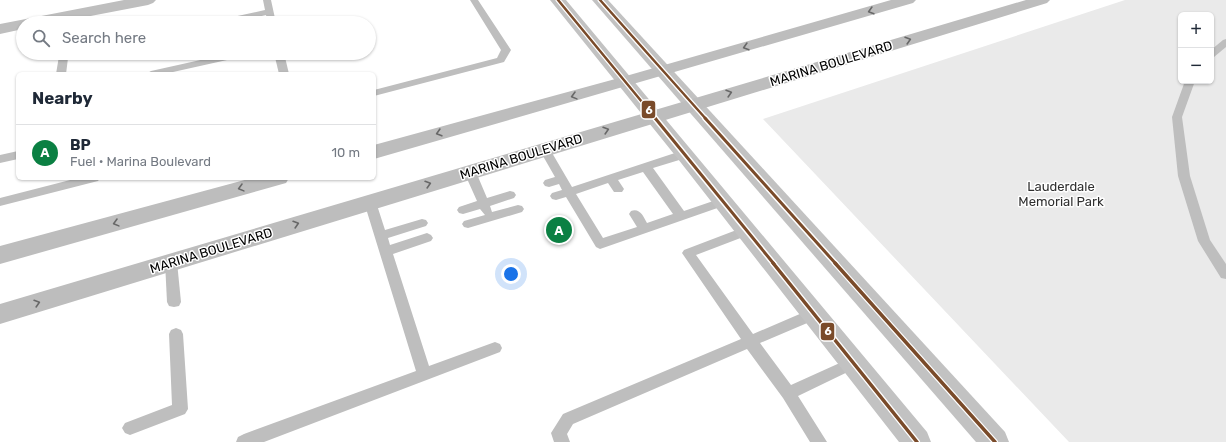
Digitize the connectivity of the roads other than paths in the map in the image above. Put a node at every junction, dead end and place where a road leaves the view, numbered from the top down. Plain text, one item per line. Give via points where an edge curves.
1 (148, 0) edge
2 (267, 0) edge
3 (474, 0) edge
4 (558, 0) edge
5 (600, 0) edge
6 (908, 0) edge
7 (1042, 0) edge
8 (270, 12) junction
9 (65, 16) edge
10 (251, 16) edge
11 (271, 16) edge
12 (16, 25) edge
13 (0, 28) edge
14 (1226, 42) edge
15 (1214, 52) edge
16 (63, 60) edge
17 (214, 60) edge
18 (281, 60) edge
19 (662, 71) junction
20 (61, 72) edge
21 (160, 72) edge
22 (284, 72) edge
23 (625, 82) junction
24 (1189, 84) edge
25 (376, 92) edge
26 (692, 105) junction
27 (653, 116) junction
28 (544, 149) junction
29 (376, 151) edge
30 (685, 154) junction
31 (16, 156) edge
32 (0, 160) edge
33 (646, 167) junction
34 (470, 172) junction
35 (562, 178) junction
36 (612, 178) junction
37 (86, 180) edge
38 (272, 180) edge
39 (549, 183) dead end
40 (618, 189) dead end
41 (569, 192) junction
42 (510, 195) dead end
43 (556, 196) dead end
44 (0, 202) edge
45 (370, 202) junction
46 (722, 202) junction
47 (484, 203) junction
48 (518, 209) dead end
49 (463, 210) dead end
50 (635, 214) dead end
51 (681, 216) junction
52 (490, 217) junction
53 (422, 223) dead end
54 (468, 224) dead end
55 (646, 228) junction
56 (747, 231) junction
57 (380, 236) junction
58 (427, 238) dead end
59 (386, 250) junction
60 (0, 255) edge
61 (171, 262) junction
62 (1226, 274) edge
63 (174, 302) dead end
64 (0, 314) edge
65 (814, 314) junction
66 (176, 334) dead end
67 (750, 340) junction
68 (495, 348) dead end
69 (853, 363) junction
70 (425, 375) junction
71 (788, 393) junction
72 (130, 428) dead end
73 (244, 442) edge
74 (562, 442) edge
75 (819, 442) edge
76 (917, 442) edge
77 (995, 442) edge

1 - 9 street
2 - 8 lane
3 - 25 lane via 506,50 501,60
4 - 23 main road
5 - 19 main road
6 -> 19 main road
26 -> 7 main road, MARINA BOULEVARD
8 - 10 lane
8 - 11 lane
12 - 13 street
14 - 15 lane
16 - 20 lane
17 - 21 lane
18 - 22 lane
19 - 23 main road
19 - 26 main road
23 - 27 main road
23 -> 29 main road
24 - 62 lane via 1177,116 1184,176 1204,241
26 - 27 main road, MARINA BOULEVARD
26 - 77 main road
28 -> 27 main road, MARINA BOULEVARD
27 - 30 main road
28 - 34 main road, MARINA BOULEVARD
28 - 35 lane
30 - 33 lane
30 - 46 main road
31 - 32 lane
33 - 36 lane
33 - 51 lane
45 -> 34 main road, MARINA BOULEVARD
34 - 47 lane
35 - 39 lane
35 - 41 lane
36 - 40 lane
36 - 41 lane
37 - 44 lane
38 -> 60 main road
41 - 43 lane
41 - 55 lane via 600,244
42 - 47 lane
45 - 57 lane
61 -> 45 main road, MARINA BOULEVARD
46 - 51 lane
46 - 56 main road
47 - 49 lane
47 - 52 lane
48 - 52 lane
50 - 55 lane
51 - 55 lane
52 - 54 lane
53 - 57 lane
56 - 65 main road
56 - 67 lane via 688,253
57 - 59 lane
58 - 59 lane
59 - 70 lane
61 - 63 lane
64 -> 61 main road, MARINA BOULEVARD
65 - 67 lane
65 - 69 main road
66 - 72 lane via 180,409
67 - 71 lane
67 - 74 lane via 568,419 559,433
68 - 70 lane
69 - 71 lane
69 - 76 main road
70 - 73 lane
71 - 75 lane

